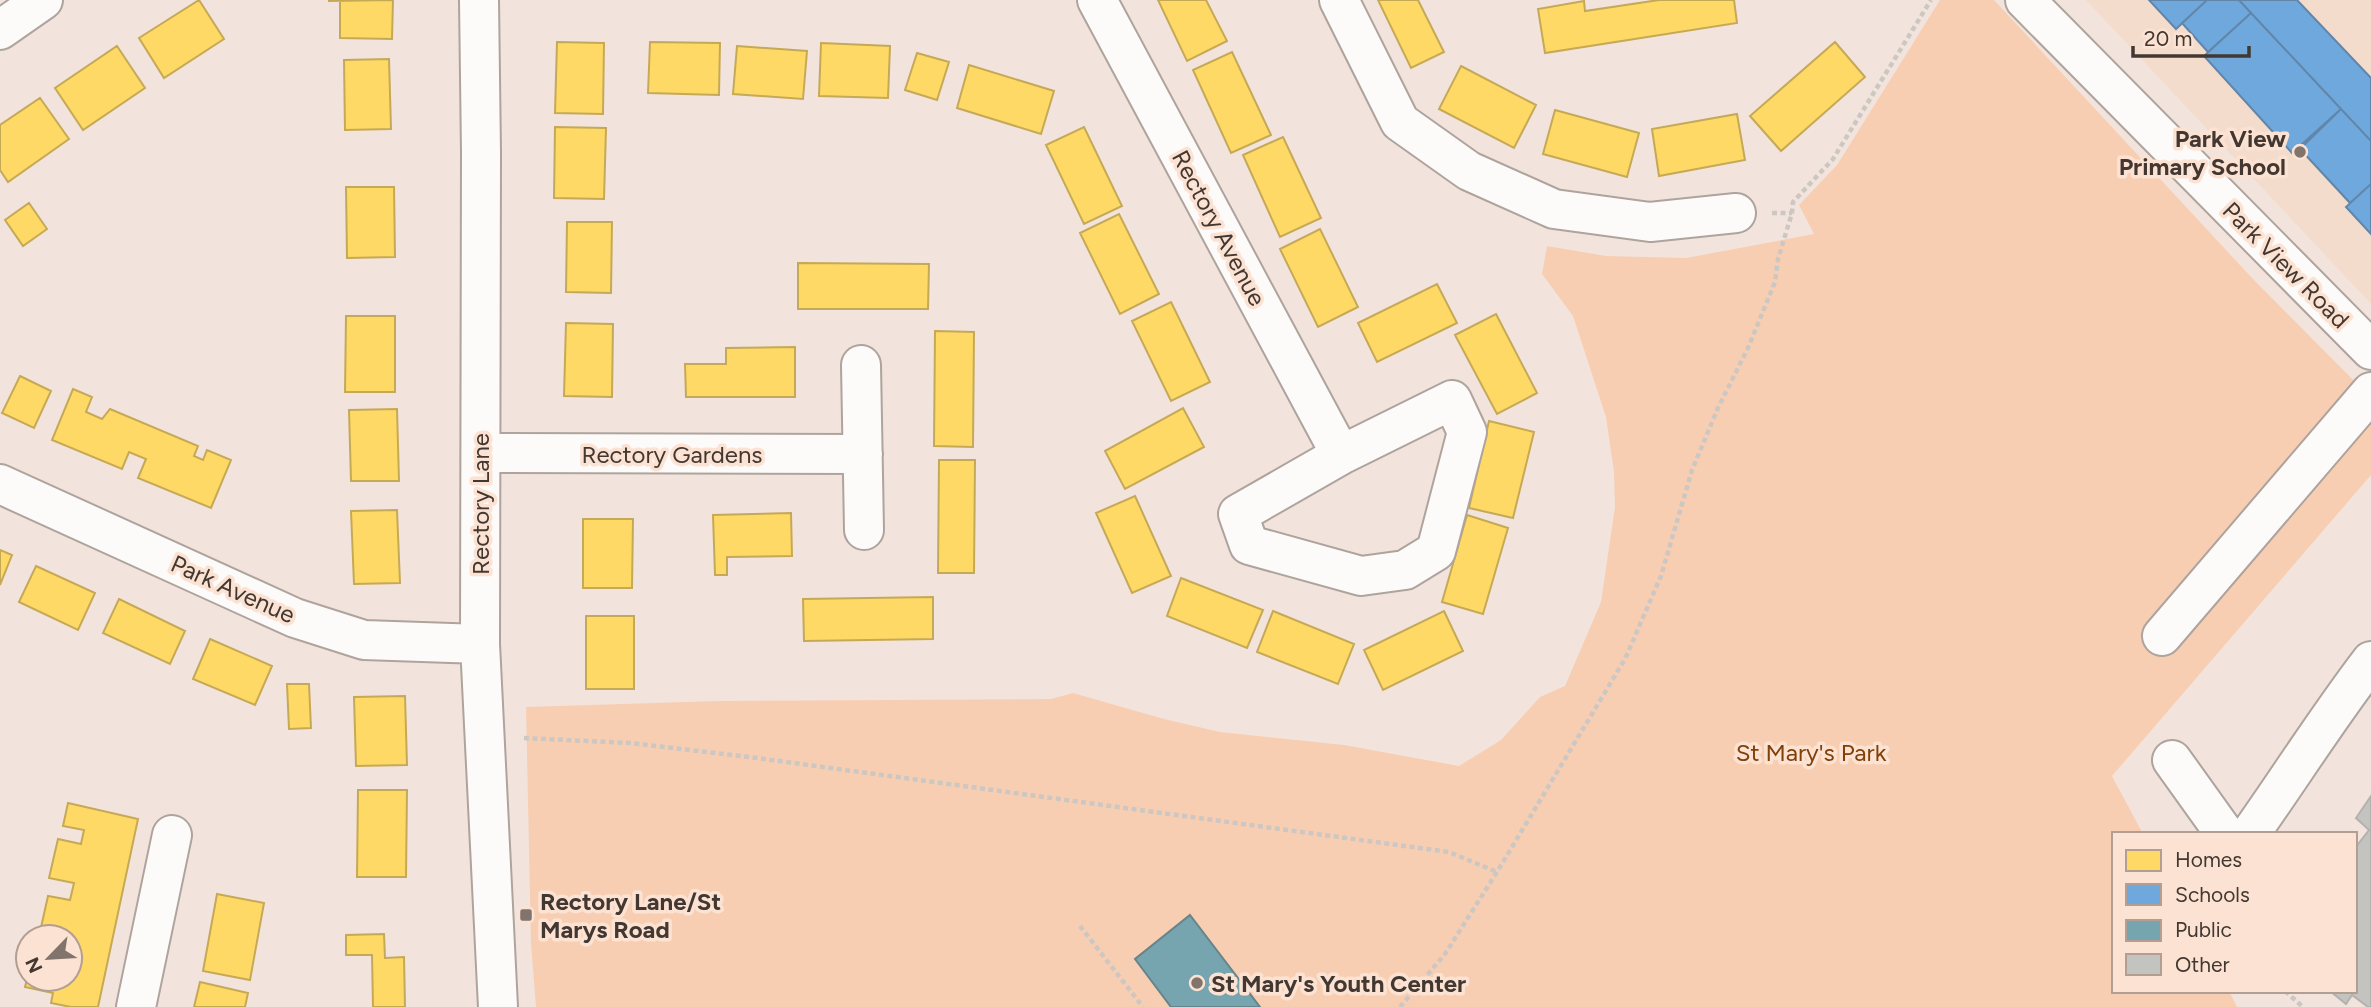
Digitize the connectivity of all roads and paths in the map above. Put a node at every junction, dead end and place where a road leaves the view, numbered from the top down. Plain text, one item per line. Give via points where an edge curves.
1 (43, 0) edge
2 (479, 0) edge
3 (1097, 0) edge
4 (1339, 0) edge
5 (1930, 0) edge
6 (2025, 0) edge
7 (0, 30) edge
8 (1736, 213) dead end
9 (2371, 350) edge
10 (861, 365) dead end
11 (2371, 392) edge
12 (481, 453) junction
13 (863, 454) junction
14 (1340, 456) junction
15 (0, 484) edge
16 (864, 530) dead end
17 (2162, 636) dead end
18 (480, 644) junction
19 (2371, 661) edge
20 (484, 723) junction
21 (2172, 760) dead end
22 (2224, 832) edge
23 (2251, 832) edge
24 (172, 835) dead end
25 (1497, 873) junction
26 (1080, 926) dead end
27 (2288, 993) edge
28 (136, 1007) edge
29 (498, 1007) edge
30 (1143, 1007) edge
31 (1400, 1007) edge
32 (2303, 1007) edge

1 - 7 street
2 - 12 street, Rectory Lane
3 - 14 street, Rectory Avenue
4 - 8 street via 1401,122 1469,171 1554,209 1650,222
5 - 25 path via 1833,159 1793,202 1775,282 1692,470 1661,576 1625,659
6 - 9 street, Park View Road
10 - 13 street
11 - 17 street
12 - 13 street, Rectory Gardens
12 - 18 street, Rectory Lane
13 - 16 street
14 - 14 street via 1452,400 1467,432 1436,551 1405,570 1361,576 1249,545 1238,514
15 - 18 street, Park Avenue via 295,618 364,640
18 - 20 street, Rectory Lane
19 - 23 street
20 - 25 path via 527,740 630,743 732,755 1449,852
20 - 29 street, Rectory Lane
21 - 22 street
24 - 28 street
25 - 31 path via 1445,954
26 - 30 path
27 - 32 path

